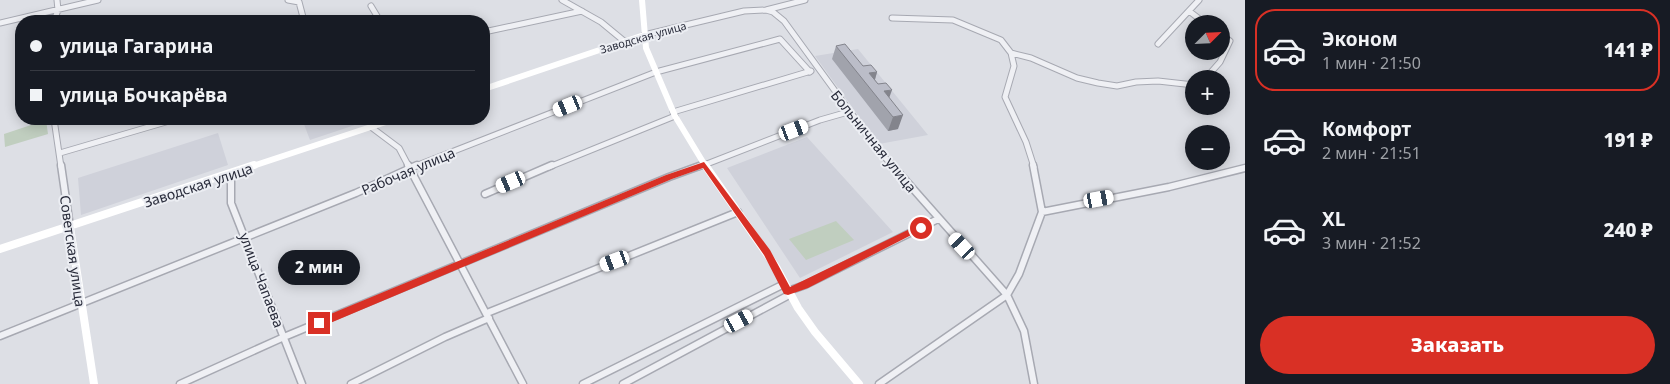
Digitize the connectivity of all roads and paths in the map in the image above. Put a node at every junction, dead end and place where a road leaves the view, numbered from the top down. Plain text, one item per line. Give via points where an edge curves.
1 (57, 0) edge
2 (98, 0) edge
3 (288, 0) edge
4 (307, 0) edge
5 (562, 0) edge
6 (642, 0) edge
7 (805, 0) edge
8 (1199, 0) edge
9 (299, 2) junction
10 (371, 6) dead end
11 (58, 10) junction
12 (766, 10) junction
13 (582, 11) junction
14 (1189, 11) junction
15 (36, 15) edge
16 (56, 15) edge
17 (302, 15) edge
18 (376, 15) edge
19 (1194, 15) edge
20 (892, 18) dead end
21 (15, 20) edge
22 (0, 23) edge
23 (490, 31) edge
24 (644, 35) junction
25 (624, 41) junction
26 (1158, 44) dead end
27 (1011, 53) junction
28 (818, 70) junction
29 (656, 72) junction
30 (810, 72) junction
31 (1185, 84) edge
32 (490, 86) edge
33 (848, 112) junction
34 (674, 114) junction
35 (55, 125) edge
36 (156, 125) edge
37 (377, 125) edge
38 (371, 127) junction
39 (60, 153) junction
40 (704, 165) junction
41 (410, 168) junction
42 (1245, 168) edge
43 (231, 174) junction
44 (485, 194) dead end
45 (738, 212) junction
46 (1042, 212) junction
47 (938, 219) junction
48 (70, 227) junction
49 (246, 238) junction
50 (0, 249) edge
51 (462, 264) junction
52 (787, 290) junction
53 (1007, 294) junction
54 (80, 304) junction
55 (488, 315) junction
56 (0, 336) edge
57 (284, 337) junction
58 (94, 384) edge
59 (180, 384) edge
60 (302, 384) edge
61 (351, 384) edge
62 (523, 384) edge
63 (583, 384) edge
64 (623, 384) edge
65 (859, 384) edge
66 (879, 384) edge
67 (1034, 384) edge

1 - 11 street
2 - 11 street
3 - 9 street
4 - 9 street
5 - 13 street
6 - 24 street
7 - 12 street, Заводская улица
8 - 14 street
9 - 17 street
10 - 18 street
11 - 15 street
11 - 16 street
12 - 24 street, Заводская улица via 744,11
12 - 28 street, Больничная улица via 784,21
13 - 23 street
13 - 25 street
14 - 19 street
14 - 26 street
20 - 27 street via 957,21 995,36
21 - 22 street
24 - 25 street, Заводская улица
24 - 29 street
25 - 32 street, Заводская улица
27 - 31 street via 1086,81 1119,86 1136,82
27 - 46 street via 1014,66 1005,97 1029,150
28 - 30 street
28 - 33 street, Больничная улица
29 - 30 street, Рабочая улица via 780,39
29 - 34 street
29 - 41 street, Рабочая улица
30 - 34 street
33 - 40 street
33 - 47 street, Больничная улица
34 - 40 street
34 - 44 street
35 - 39 street, Советская улица
36 - 39 street
37 - 38 street, Заводская улица
38 - 41 street via 399,148
38 - 43 street, Заводская улица
39 - 48 street, Советская улица
40 - 45 street
40 - 51 street
41 - 49 street, Рабочая улица
41 - 51 street
42 - 46 street
43 - 48 street, Заводская улица
43 - 49 street, улица Чапаева via 232,203
45 - 52 street via 776,267
45 - 55 street
46 - 53 street via 1020,274
47 - 52 street via 805,286
47 - 53 street, Больничная улица
48 - 50 street, Заводская улица
48 - 54 street, Советская улица
49 - 54 street, Рабочая улица
49 - 57 street, улица Чапаева
51 - 55 street
51 - 57 street
52 - 63 street
52 - 64 street
52 - 65 street via 815,332
53 - 66 street
53 - 67 street, Больничная улица via 1024,331
54 - 56 street, Рабочая улица
54 - 58 street, Советская улица
55 - 61 street
55 - 62 street
57 - 59 street
57 - 60 street, улица Чапаева

